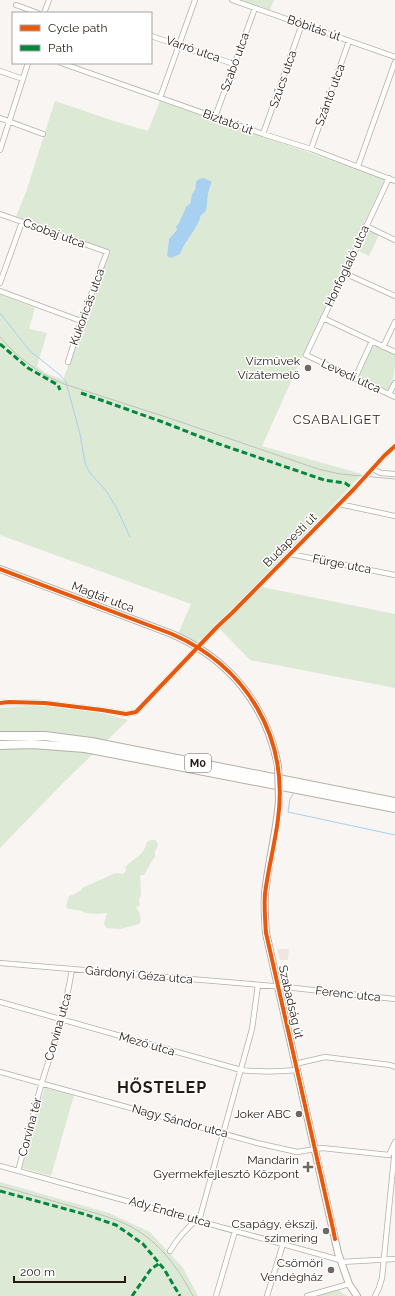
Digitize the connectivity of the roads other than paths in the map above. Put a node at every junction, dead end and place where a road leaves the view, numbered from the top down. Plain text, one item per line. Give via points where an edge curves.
1 (49, 0) edge
2 (195, 0) edge
3 (232, 0) edge
4 (16, 6) dead end
5 (255, 8) junction
6 (35, 12) edge
7 (44, 12) edge
8 (302, 24) junction
9 (152, 36) edge
10 (349, 41) junction
11 (179, 44) junction
12 (395, 57) edge
13 (395, 62) edge
14 (28, 64) edge
15 (64, 64) edge
16 (234, 64) junction
17 (0, 71) edge
18 (23, 79) junction
19 (160, 98) junction
20 (215, 117) junction
21 (0, 118) edge
22 (10, 122) junction
23 (42, 134) dead end
24 (263, 134) junction
25 (311, 149) junction
26 (0, 150) edge
27 (358, 166) junction
28 (389, 178) junction
29 (395, 181) edge
30 (0, 214) edge
31 (22, 222) junction
32 (366, 226) junction
33 (395, 240) edge
34 (107, 252) joint
35 (344, 273) junction
36 (0, 283) edge
37 (0, 291) edge
38 (395, 296) edge
39 (324, 318) junction
40 (81, 321) junction
41 (395, 322) edge
42 (372, 341) junction
43 (383, 346) junction
44 (395, 352) edge
45 (306, 355) joint
46 (68, 362) dead end
47 (354, 378) junction
48 (395, 383) edge
49 (389, 394) junction
50 (395, 397) edge
51 (395, 446) edge
52 (372, 469) junction
53 (395, 474) edge
54 (339, 504) junction
55 (395, 516) edge
56 (290, 554) junction
57 (0, 569) edge
58 (395, 575) edge
59 (198, 647) junction
60 (0, 703) edge
61 (0, 736) edge
62 (0, 745) edge
63 (278, 766) joint
64 (395, 802) edge
65 (395, 808) edge
66 (0, 963) edge
67 (72, 969) junction
68 (258, 985) junction
69 (278, 987) junction
70 (395, 999) edge
71 (0, 1002) edge
72 (62, 1020) junction
73 (296, 1067) junction
74 (395, 1067) edge
75 (241, 1070) junction
76 (0, 1072) edge
77 (42, 1084) junction
78 (224, 1133) junction
79 (395, 1142) edge
80 (395, 1148) edge
81 (315, 1149) junction
82 (389, 1155) junction
83 (394, 1163) edge
84 (0, 1166) edge
85 (18, 1171) junction
86 (197, 1220) junction
87 (235, 1231) junction
88 (283, 1244) junction
89 (170, 1251) dead end
90 (384, 1259) junction
91 (395, 1259) edge
92 (340, 1261) junction
93 (349, 1284) junction
94 (216, 1296) edge
95 (267, 1296) edge
96 (307, 1296) edge
97 (357, 1296) edge
98 (375, 1296) edge

1 - 7 street
2 - 11 street
3 - 5 street, Bóbitás út
4 - 6 street
5 - 8 street, Bóbitás út
5 - 16 street, Szabó utca
8 - 10 street, Bóbitás út
8 - 24 street, Szűcs utca
9 - 11 street, Varró utca
10 - 12 street, Bóbitás út
10 - 25 street, Szántó utca
11 - 16 street, Varró utca
11 - 19 street
13 - 27 street
14 - 18 street
15 - 19 street, Biztató út
16 - 20 street, Szabó utca
17 - 18 street
18 - 22 street
19 - 20 street, Biztató út
20 - 24 street, Biztató út
21 - 22 street
22 - 23 street
22 - 26 street
24 - 25 street, Biztató út
25 - 27 street, Biztató út
27 - 28 street, Biztató út
28 - 29 street, Biztató út
28 - 32 street, Honfoglaló utca
30 - 31 street, Csobaj utca
31 - 34 street, Csobaj utca
31 - 36 street
32 - 33 street
32 - 35 street, Honfoglaló utca
34 - 40 street, Kukoricás utca
35 - 38 street
35 - 39 street, Honfoglaló utca
37 - 40 street
39 - 42 street
39 - 45 street, Honfoglaló utca
40 - 46 street, Kukoricás utca
41 - 43 street
42 - 43 street
42 - 47 street
43 - 44 street
45 - 47 street, Levedi utca
47 - 49 street, Levedi utca
48 - 49 street
49 - 50 street, Levedi utca
51 - 52 street, Budapesti út
52 - 53 street
52 - 54 street, Budapesti út
54 - 55 street
54 - 56 street, Budapesti út
56 - 58 street, Fürge utca
56 - 59 street, Budapesti út
57 - 59 street, Magtár utca via 172,634
59 - 60 street, Budapesti út via 136,712 131,714 45,703
59 - 63 street, Magtár utca via 224,667 251,698 268,730
61 - 64 highway, M0 via 45,736 76,740
62 - 65 highway, M0 via 51,745 98,750
63 - 69 street, Szabadság út, bridge via 278,819 265,903 266,933
66 - 67 street, Gárdonyi Géza utca
67 - 68 street, Gárdonyi Géza utca
67 - 72 street, Corvina utca
68 - 69 street, Gárdonyi Géza utca
68 - 75 street via 252,1029
69 - 70 street, Ferenc utca
69 - 73 street, Szabadság út
71 - 72 street, Mező utca
72 - 75 street, Mező utca
72 - 77 street, Corvina utca
73 - 74 street, Mező utca via 325,1057
73 - 75 street, Mező utca via 276,1072
73 - 81 street, Szabadság út
75 - 78 street
76 - 77 street, Nagy Sándor utca
77 - 78 street, Nagy Sándor utca
77 - 85 street, Corvina tér
78 - 81 street, Nagy Sándor utca via 297,1152
78 - 86 street via 200,1218
79 - 82 street
80 - 83 street
81 - 82 street, Nagy Sándor utca
81 - 92 street, Szabadság út
82 - 83 street
83 - 90 street
84 - 85 street, Ady Endre utca
85 - 86 street, Ady Endre utca
86 - 87 street, Ady Endre utca
86 - 89 street
87 - 88 street, Ady Endre utca
87 - 94 street
88 - 92 street, Ady Endre utca
88 - 95 street
90 - 91 street, Ady Endre utca
90 - 92 street, Ady Endre utca
90 - 98 street via 382,1282
92 - 93 street, Szabadság út
93 - 96 street
93 - 97 street, Szabadság út

